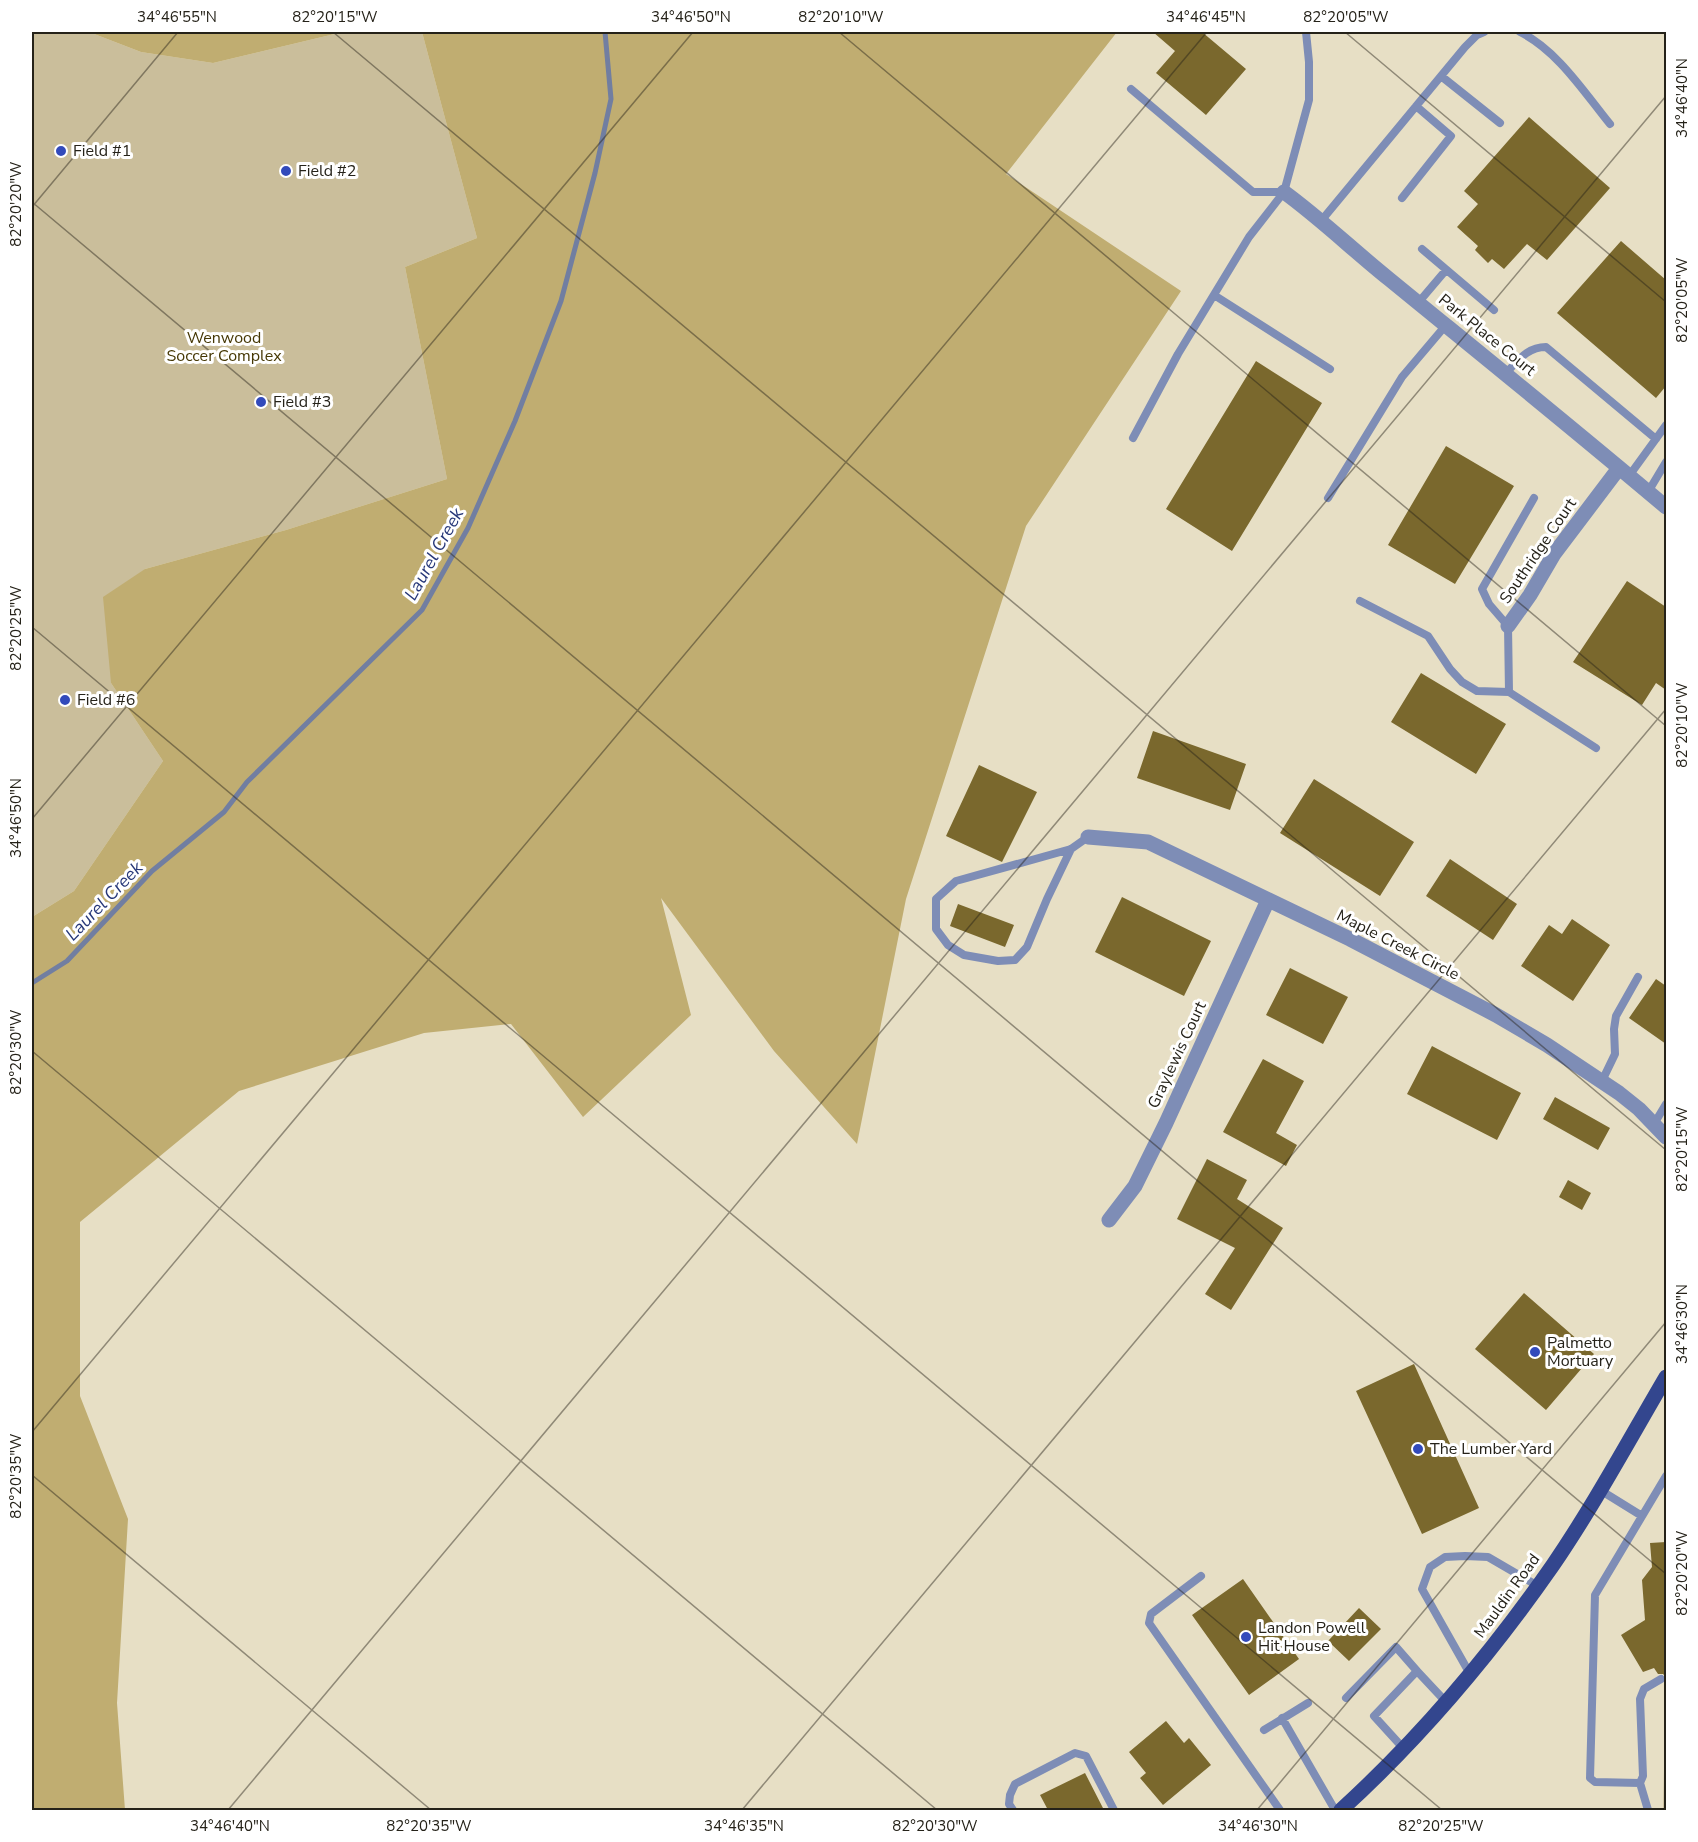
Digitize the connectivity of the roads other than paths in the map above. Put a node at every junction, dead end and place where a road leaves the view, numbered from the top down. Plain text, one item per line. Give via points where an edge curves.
1 (1306, 32) edge
2 (1484, 32) edge
3 (1520, 32) edge
4 (1441, 76) junction
5 (1131, 89) dead end
6 (1416, 106) junction
7 (1500, 123) dead end
8 (1610, 124) dead end
9 (1284, 192) junction
10 (1402, 198) dead end
11 (1321, 221) junction
12 (1422, 249) dead end
13 (1446, 270) junction
14 (1214, 295) junction
15 (1418, 303) junction
16 (1494, 310) dead end
17 (1446, 325) junction
18 (1330, 369) dead end
19 (1506, 373) junction
20 (1666, 424) edge
21 (1133, 438) dead end
22 (1656, 439) junction
23 (1666, 462) edge
24 (1624, 472) junction
25 (1648, 492) junction
26 (1328, 498) dead end
27 (1534, 498) dead end
28 (1666, 507) edge
29 (1360, 601) dead end
30 (1508, 626) junction
31 (1509, 692) junction
32 (1596, 748) dead end
33 (1088, 837) joint
34 (1071, 849) junction
35 (1269, 900) junction
36 (1638, 977) dead end
37 (1602, 1081) junction
38 (1666, 1104) edge
39 (1654, 1124) junction
40 (1666, 1137) edge
41 (1108, 1220) dead end
42 (1666, 1377) edge
43 (1666, 1476) edge
44 (1600, 1490) junction
45 (1642, 1516) junction
46 (1201, 1576) dead end
47 (1538, 1586) junction
48 (1417, 1671) junction
49 (1470, 1674) junction
50 (1660, 1679) dead end
51 (1346, 1698) dead end
52 (1446, 1702) junction
53 (1308, 1703) dead end
54 (1282, 1718) junction
55 (1264, 1730) dead end
56 (1404, 1749) junction
57 (1640, 1783) junction
58 (1344, 1809) edge
59 (1012, 1810) edge
60 (1114, 1810) edge
61 (1280, 1810) edge
62 (1648, 1810) edge

1 - 9 lane via 1309,100
2 - 4 lane
3 - 8 lane via 1565,69
4 - 6 lane
4 - 7 lane
5 - 9 lane via 1253,192
6 - 10 lane via 1452,136
6 - 11 lane
9 - 11 street, Park Place Court
9 - 14 lane via 1249,237
11 - 15 street, Park Place Court
12 - 13 lane
13 - 15 lane
13 - 16 lane
14 - 18 lane
14 - 21 lane
15 - 17 street, Park Place Court
17 - 19 street, Park Place Court
17 - 26 lane via 1402,377
19 - 22 lane via 1527,352 1546,347
19 - 24 street, Park Place Court
20 - 22 lane
22 - 24 lane
23 - 25 lane
24 - 25 street, Park Place Court
24 - 30 street, Southridge Court via 1554,554
25 - 28 street, Park Place Court
27 - 30 lane via 1482,589
29 - 31 lane via 1428,636 1462,682 1477,691
30 - 31 lane
31 - 32 lane
33 - 34 lane
33 - 35 street, Maple Creek Circle via 1148,842
34 - 34 lane via 956,881 936,899 936,929 948,945 964,955 998,962 1015,960 1027,946
35 - 37 street, Maple Creek Circle via 1496,1015
35 - 41 street, Graylewis Court via 1135,1186
36 - 37 lane via 1616,1016 1615,1054
37 - 39 street, Maple Creek Circle
38 - 39 lane
39 - 40 street, Maple Creek Circle
42 - 44 main road, Mauldin Road
43 - 45 lane
44 - 45 lane
44 - 47 main road, Mauldin Road
45 - 57 lane via 1595,1595 1590,1778 1595,1782
46 - 61 lane via 1151,1614 1149,1623
47 - 49 main road, Mauldin Road
47 - 49 lane via 1488,1557 1445,1557 1430,1567 1422,1589
48 - 51 lane via 1396,1647
48 - 52 lane
48 - 56 lane via 1374,1716
49 - 52 main road, Mauldin Road
50 - 57 lane via 1644,1689 1640,1699
52 - 56 main road, Mauldin Road
53 - 54 lane
54 - 55 lane
54 - 58 lane
56 - 58 main road, Mauldin Road
57 - 62 lane
59 - 60 lane via 1010,1795 1015,1785 1075,1753 1086,1756

